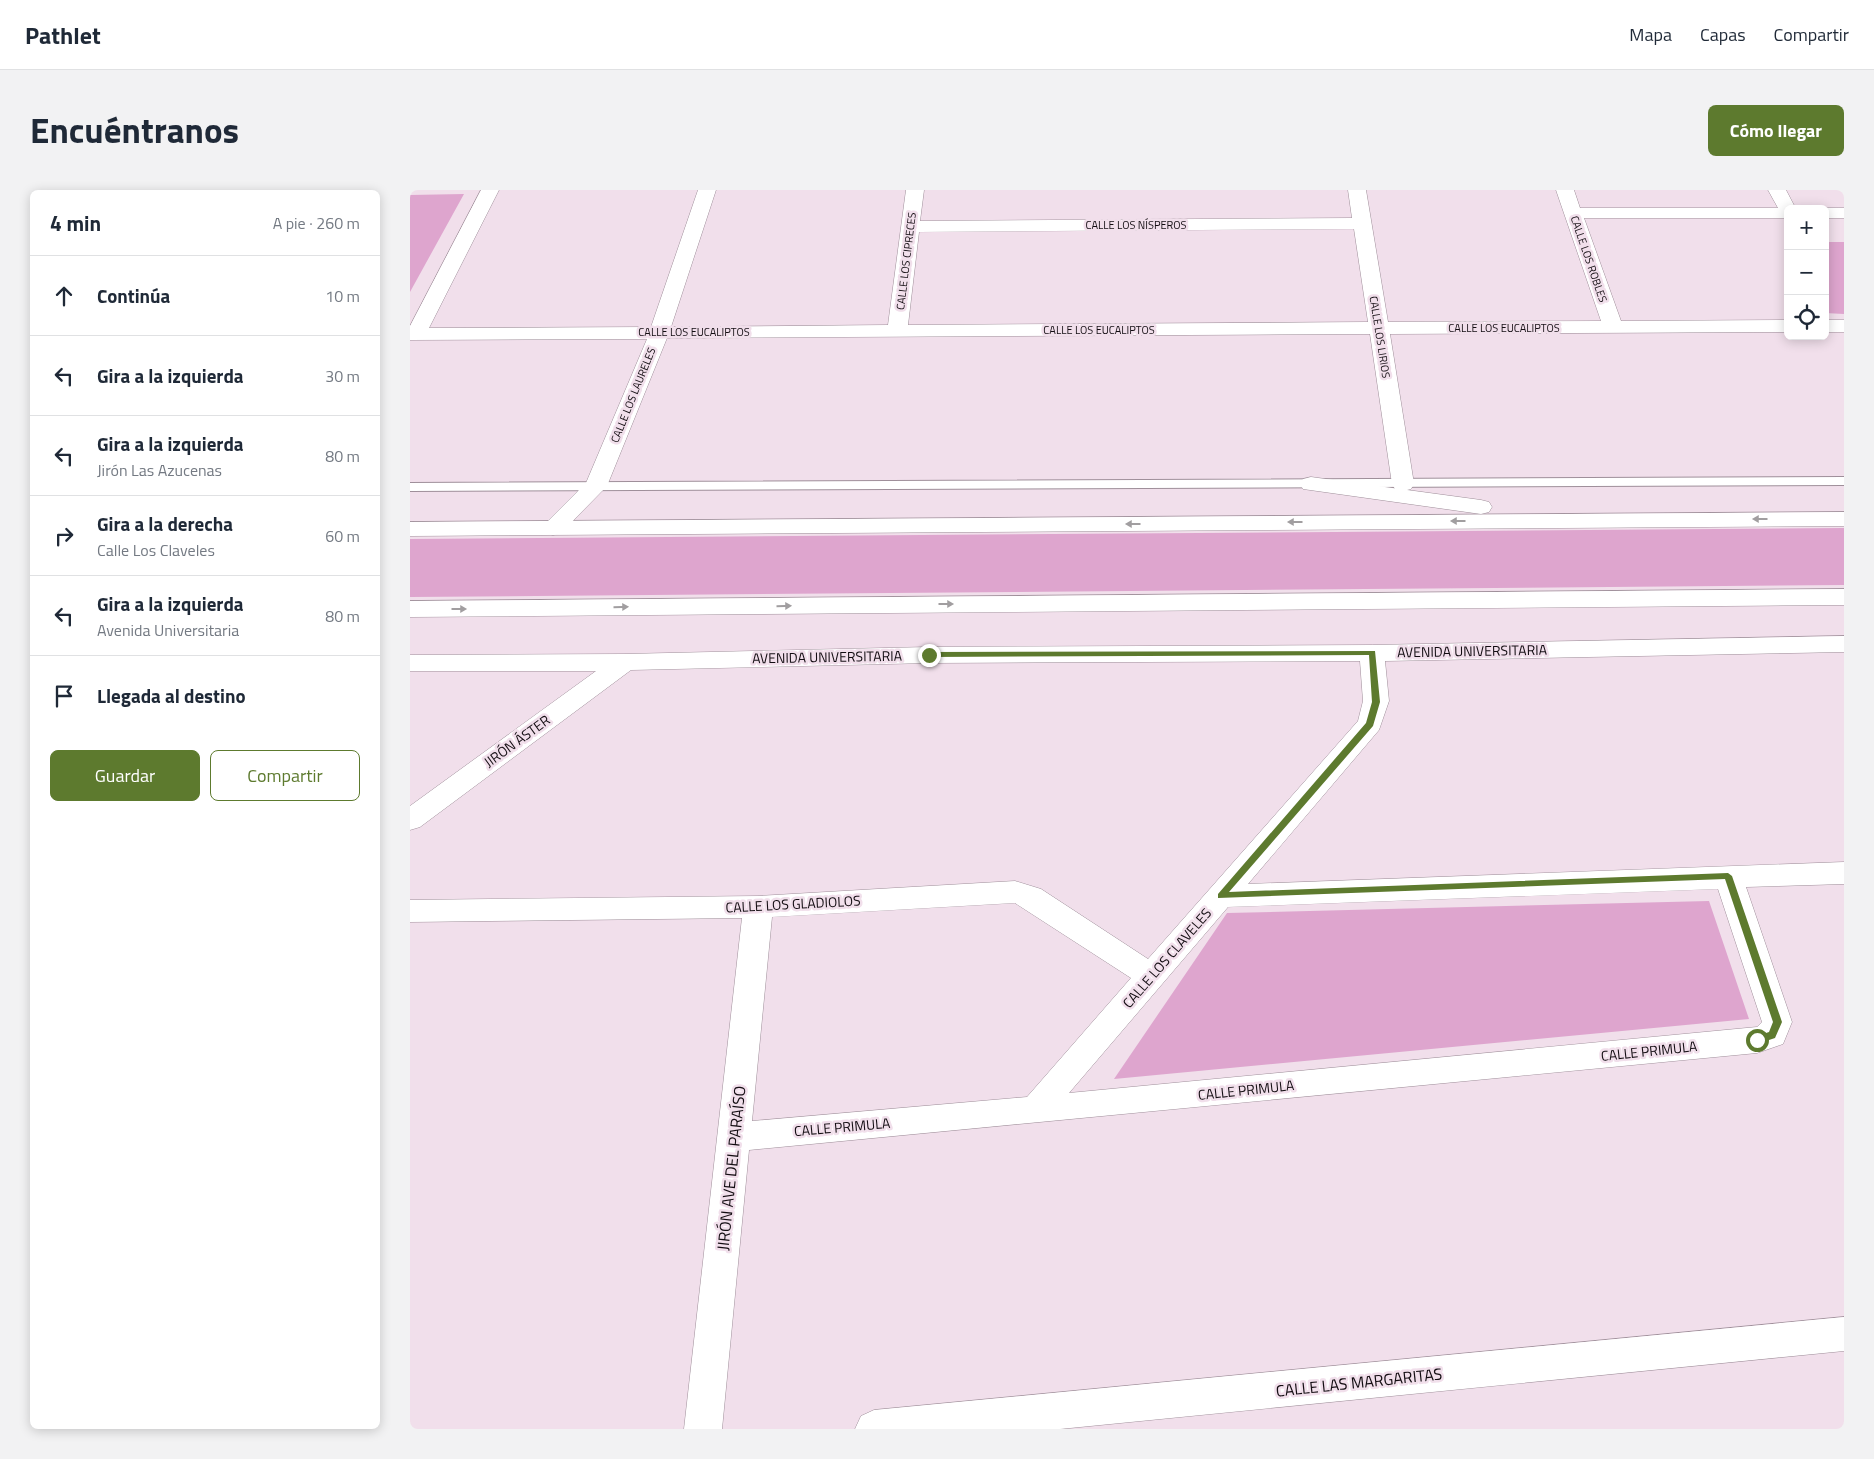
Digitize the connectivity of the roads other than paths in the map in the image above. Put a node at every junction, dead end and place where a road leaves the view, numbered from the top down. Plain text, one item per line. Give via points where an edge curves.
1 (490, 190) edge
2 (706, 190) edge
3 (915, 190) edge
4 (1357, 190) edge
5 (1565, 190) edge
6 (1777, 190) edge
7 (1784, 205) edge
8 (1784, 212) edge
9 (1573, 213) junction
10 (1829, 213) edge
11 (1844, 213) edge
12 (1362, 223) junction
13 (910, 227) junction
14 (1784, 326) edge
15 (1829, 326) edge
16 (1844, 326) edge
17 (1613, 327) junction
18 (1379, 328) junction
19 (897, 331) junction
20 (659, 333) junction
21 (413, 334) edge
22 (1844, 481) edge
23 (1311, 484) junction
24 (1403, 484) junction
25 (596, 486) junction
26 (410, 487) edge
27 (1800, 519) junction
28 (1844, 519) edge
29 (1584, 520) junction
30 (553, 528) junction
31 (410, 529) edge
32 (1844, 539) edge
33 (1844, 596) edge
34 (410, 609) edge
35 (1844, 644) edge
36 (1372, 653) junction
37 (625, 662) junction
38 (410, 663) edge
39 (410, 820) edge
40 (1844, 873) edge
41 (1728, 876) junction
42 (1221, 896) junction
43 (758, 907) junction
44 (410, 911) edge
45 (1151, 976) junction
46 (1035, 1110) junction
47 (734, 1137) junction
48 (1844, 1334) edge
49 (703, 1429) edge
50 (874, 1429) edge

1 - 21 street
2 - 20 street, CALLE LOS LAURELES
3 - 13 street, CALLE LOS CIPRECES
4 - 12 street, CALLE LOS LIRIOS
5 - 9 street, CALLE LOS ROBLES
6 - 7 street
8 - 9 street
9 - 17 street, CALLE LOS ROBLES
10 - 11 street
12 - 13 street, CALLE LOS NÍSPEROS
12 - 18 street, CALLE LOS LIRIOS
13 - 19 street, CALLE LOS CIPRECES
14 - 17 street, CALLE LOS EUCALIPTOS
15 - 16 street
17 - 18 street, CALLE LOS EUCALIPTOS
18 - 19 street, CALLE LOS EUCALIPTOS
18 - 24 street, CALLE LOS LIRIOS
19 - 20 street, CALLE LOS EUCALIPTOS
20 - 21 street, CALLE LOS EUCALIPTOS
20 - 25 street, CALLE LOS LAURELES
22 - 24 lane
23 - 24 lane
23 - 25 lane
23 - 29 street
25 - 26 lane
25 - 30 street, CALLE LOS LAURELES
27 - 28 street
27 -> 29 street
27 - 32 street via 1826,528
29 -> 30 street
30 - 31 street
34 -> 33 street
35 - 36 street, AVENIDA UNIVERSITARIA
36 - 37 street, AVENIDA UNIVERSITARIA via 929,655
36 - 42 street, CALLE LOS CLAVELES via 1376,702 1370,724
37 - 38 street, AVENIDA UNIVERSITARIA
37 - 39 street, JIRÓN ÁSTER
40 - 41 street
41 - 42 street
41 - 46 street, CALLE PRIMULA via 1777,1022 1772,1035 1757,1040
42 - 45 street, CALLE LOS CLAVELES
43 - 44 street, CALLE LOS GLADIOLOS
43 - 45 street, CALLE LOS GLADIOLOS via 1015,892 1031,897
43 - 47 street, JIRÓN AVE DEL PARAÍSO
45 - 46 street, CALLE LOS CLAVELES
46 - 47 street, CALLE PRIMULA
47 - 49 street, JIRÓN AVE DEL PARAÍSO
48 - 50 street, CALLE LAS MARGARITAS

